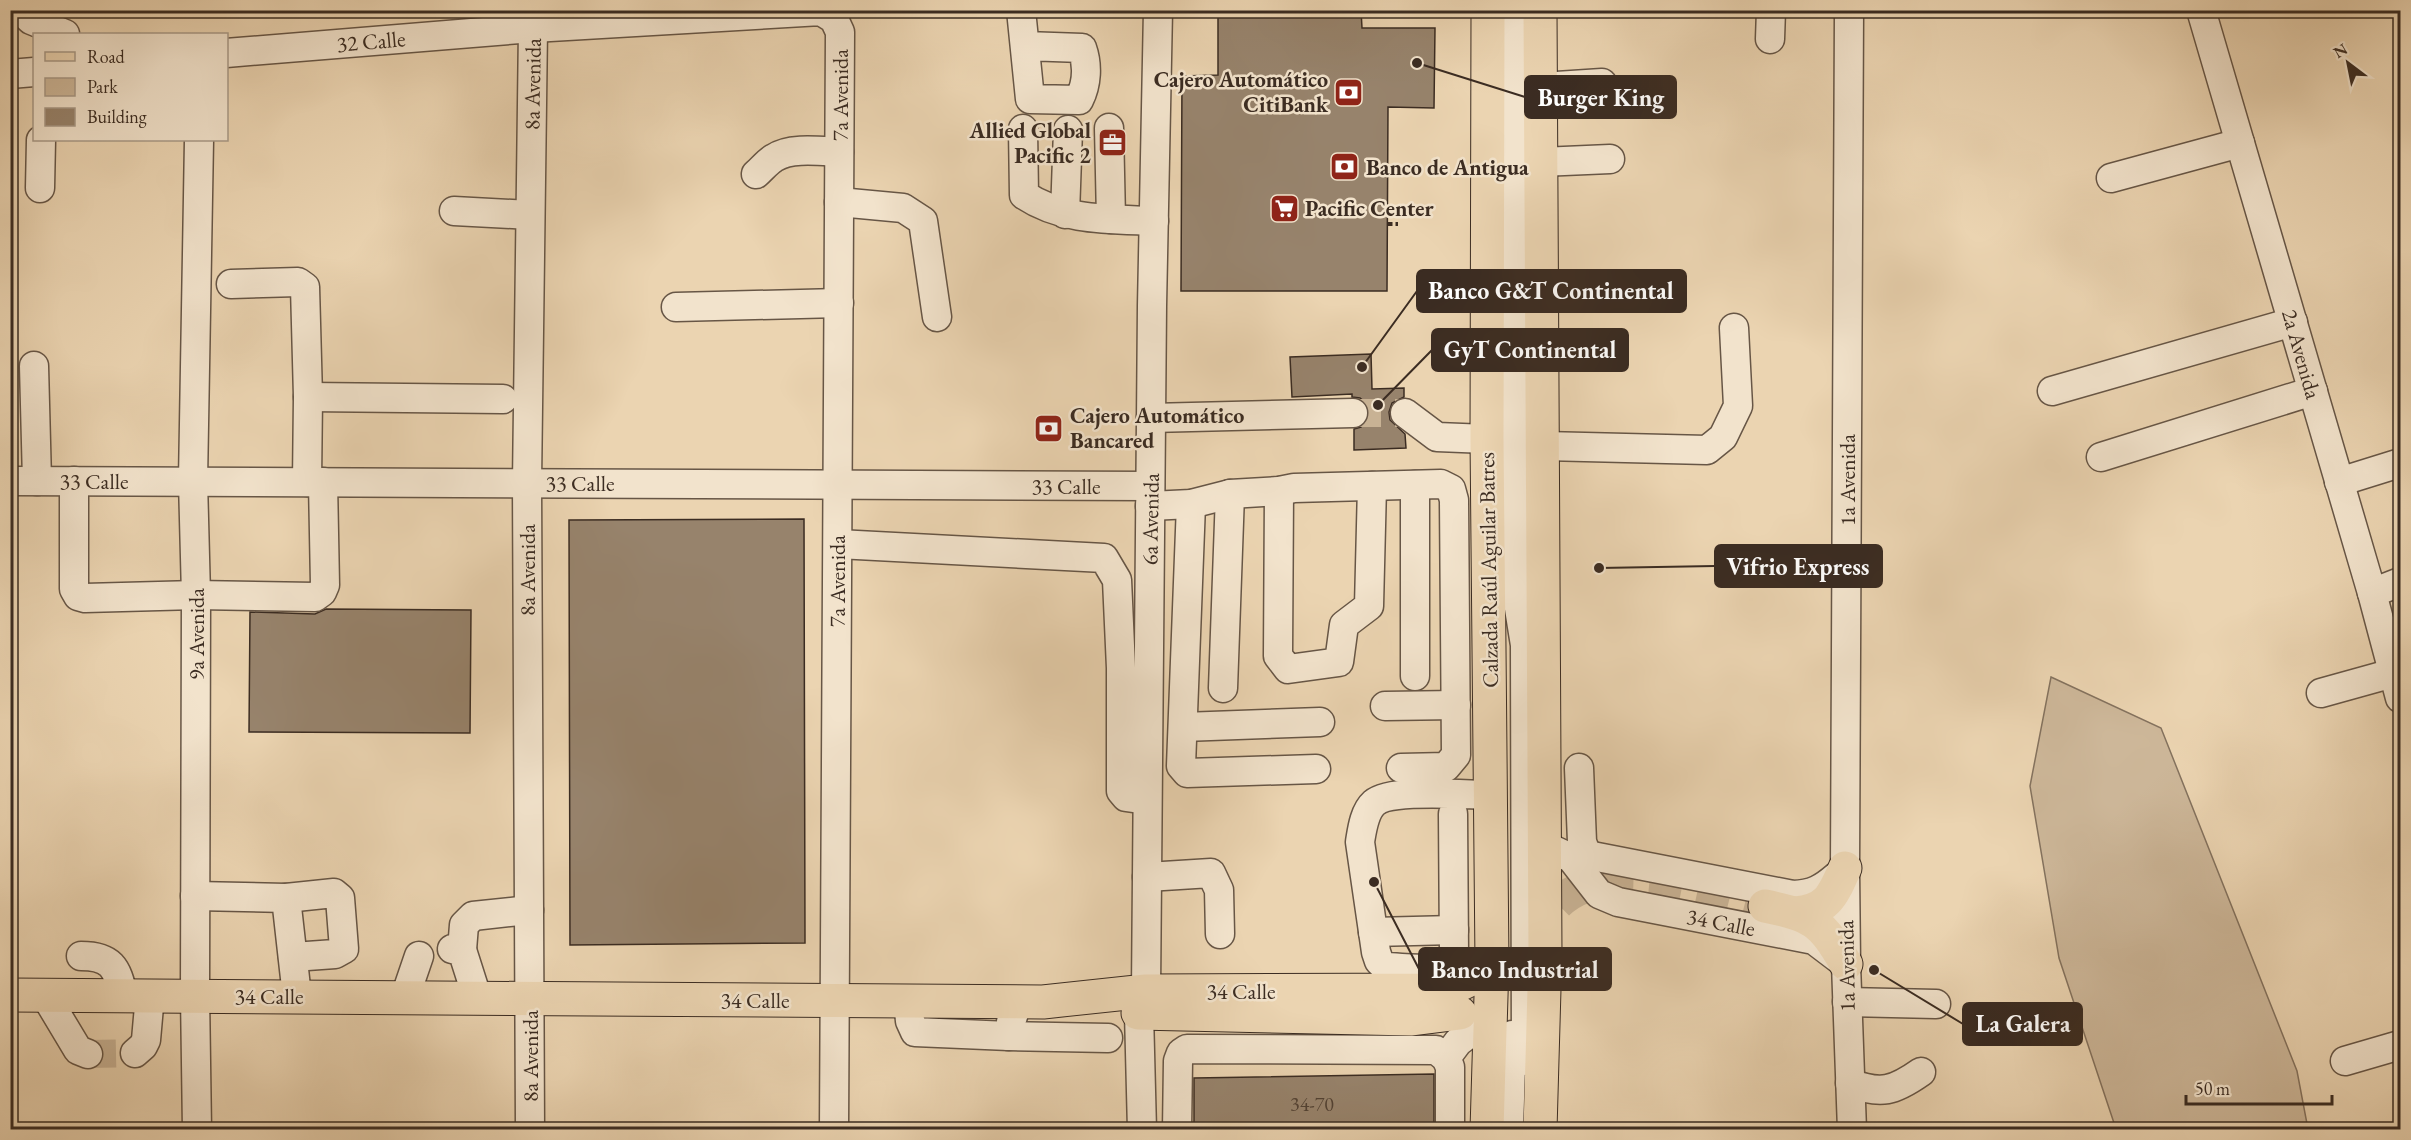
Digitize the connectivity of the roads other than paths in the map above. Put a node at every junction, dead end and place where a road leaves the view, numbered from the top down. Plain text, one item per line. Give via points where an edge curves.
1 (20, 10) edge
2 (1021, 10) edge
3 (1158, 10) edge
4 (1488, 10) edge
5 (1518, 10) edge
6 (1540, 10) edge
7 (1771, 10) edge
8 (1849, 10) edge
9 (2201, 10) edge
10 (535, 19) edge
11 (847, 21) edge
12 (63, 33) edge
13 (1770, 39) dead end
14 (1025, 46) dead end
15 (228, 53) edge
16 (33, 72) edge
17 (10, 74) edge
18 (1602, 83) dead end
19 (1541, 87) junction
20 (1109, 128) dead end
21 (1023, 129) dead end
22 (1068, 130) dead end
23 (41, 141) edge
24 (199, 141) edge
25 (2240, 143) junction
26 (839, 152) junction
27 (1610, 159) dead end
28 (1541, 162) junction
29 (756, 174) dead end
30 (2111, 178) dead end
31 (40, 188) dead end
32 (839, 202) junction
33 (454, 211) dead end
34 (1065, 214) junction
35 (530, 215) junction
36 (1111, 219) junction
37 (1154, 221) junction
38 (231, 284) dead end
39 (839, 303) junction
40 (676, 307) dead end
41 (937, 317) dead end
42 (2293, 322) junction
43 (1734, 328) dead end
44 (34, 366) dead end
45 (2313, 391) junction
46 (2052, 392) dead end
47 (308, 397) junction
48 (503, 399) dead end
49 (1353, 413) tunnel mouth
50 (1405, 413) tunnel mouth
51 (1151, 418) junction
52 (1487, 439) junction
53 (1544, 446) junction
54 (2101, 457) dead end
55 (2400, 463) edge
56 (24, 481) edge
57 (74, 481) junction
58 (193, 482) junction
59 (315, 482) junction
60 (2339, 482) junction
61 (527, 483) junction
62 (838, 485) junction
63 (1415, 485) junction
64 (1372, 486) junction
65 (1279, 491) junction
66 (1230, 494) junction
67 (1150, 496) junction
68 (1191, 504) junction
69 (838, 544) junction
70 (2400, 582) edge
71 (1516, 590) junction
72 (2372, 593) junction
73 (196, 595) junction
74 (1226, 623) junction
75 (1187, 627) junction
76 (1415, 676) dead end
77 (2397, 686) edge
78 (1223, 688) dead end
79 (2320, 693) dead end
80 (1456, 705) junction
81 (1385, 706) dead end
82 (1320, 722) dead end
83 (1183, 727) junction
84 (1401, 768) dead end
85 (1579, 768) dead end
86 (1317, 769) dead end
87 (1491, 795) junction
88 (1147, 800) junction
89 (1453, 814) dead end
90 (1567, 852) junction
91 (1624, 862) junction
92 (1845, 868) junction
93 (1147, 877) junction
94 (195, 896) junction
95 (286, 898) junction
96 (1618, 902) junction
97 (529, 910) junction
98 (1454, 930) junction
99 (1373, 932) junction
100 (1220, 934) dead end
101 (81, 956) dead end
102 (419, 956) dead end
103 (293, 957) junction
104 (1492, 963) junction
105 (1846, 964) junction
106 (10, 995) edge
107 (45, 995) junction
108 (136, 995) junction
109 (195, 995) junction
110 (297, 996) junction
111 (405, 997) junction
112 (477, 997) junction
113 (531, 998) junction
114 (835, 1000) junction
115 (908, 1000) junction
116 (1031, 1001) junction
117 (1142, 1002) junction
118 (1847, 1002) junction
119 (1936, 1004) dead end
120 (1475, 1015) junction
121 (1009, 1036) junction
122 (1108, 1038) dead end
123 (2400, 1045) edge
124 (1142, 1050) junction
125 (135, 1053) dead end
126 (88, 1054) dead end
127 (1446, 1058) junction
128 (1178, 1061) junction
129 (2345, 1061) dead end
130 (1921, 1072) dead end
131 (1850, 1083) junction
132 (197, 1130) edge
133 (530, 1130) edge
134 (834, 1130) edge
135 (1142, 1130) edge
136 (1177, 1130) edge
137 (1450, 1130) edge
138 (1487, 1130) edge
139 (1509, 1130) edge
140 (1524, 1130) edge
141 (1540, 1130) edge
142 (1852, 1130) edge

1 - 12 street via 31,20
2 - 14 street
3 - 37 street, 6a Avenida
4 - 52 main road, Calzada Raúl Aguilar Batres
5 - 71 street
6 - 19 main road
7 - 13 street
8 - 92 street, 1a Avenida
9 - 25 street, 2a Avenida
10 - 11 street, 32 Calle via 821,11
10 - 15 street, 32 Calle
10 - 35 street, 8a Avenida
11 - 26 street, 7a Avenida
16 - 17 street
18 - 19 street
19 - 28 main road
20 - 36 street
21 - 34 street via 1024,195 1040,206
22 - 34 street
23 - 31 street
24 - 58 street, 9a Avenida
25 - 30 street
25 - 42 street, 2a Avenida
26 - 29 street via 784,153
26 - 32 street, 7a Avenida
27 - 28 street
28 - 53 main road
32 - 39 street, 7a Avenida
32 - 41 street via 903,208 923,221
33 - 35 street
34 - 36 street
35 - 61 street, 8a Avenida
36 - 37 street
37 - 51 street, 6a Avenida
38 - 47 street via 298,282 305,287
39 - 40 street
39 - 62 street, 7a Avenida
42 - 45 street, 2a Avenida
42 - 46 street
43 - 53 street via 1738,406 1723,437 1707,450
44 - 56 street
45 - 54 street
45 - 60 street, 2a Avenida
47 - 48 street
47 - 59 street
49 - 51 street
50 - 52 street via 1437,437
51 - 67 street, 6a Avenida
52 - 87 main road, Calzada Raúl Aguilar Batres
53 - 90 main road
55 - 60 street
56 - 57 street, 33 Calle
57 - 58 street, 33 Calle
57 - 73 street via 74,589 78,596
58 - 59 street, 33 Calle
58 - 73 street, 9a Avenida
59 - 61 street, 33 Calle
59 - 73 street via 325,585 322,592 315,597
60 - 72 street, 2a Avenida
61 - 62 street, 33 Calle
61 - 97 street, 8a Avenida
62 - 67 street, 33 Calle
62 - 69 street, 7a Avenida
63 - 64 street, 33 Calle
63 - 76 street
63 - 80 street, 33 Calle via 1441,484 1451,489 1454,500
64 - 65 street, 33 Calle
64 - 65 street via 1369,606 1344,625 1339,662 1288,669 1278,656
65 - 66 street, 33 Calle
66 - 68 street, 33 Calle
66 - 74 street
67 - 68 street, 33 Calle
67 - 88 street, 6a Avenida
68 - 75 street
69 - 88 street via 1104,558 1117,580 1121,791 1126,796
69 - 114 street, 7a Avenida
70 - 72 street
71 - 139 street via 1511,647
71 - 140 street via 1525,645
72 - 77 street, 2a Avenida
73 - 94 street, 9a Avenida
74 - 75 street
74 - 78 street
75 - 83 street
77 - 79 street
80 - 81 street
80 - 84 street, 33 Calle via 1456,755 1446,767
82 - 83 street
83 - 86 street via 1181,766 1187,773
85 - 90 street via 1582,842
87 - 99 street via 1400,794 1384,796 1372,804 1360,842
87 - 104 main road, Calzada Raúl Aguilar Batres
88 - 93 street, 6a Avenida
89 - 98 street
90 - 91 street, 34 Calle
90 - 96 street, 34 Calle via 1599,894
90 - 141 main road via 1545,954
91 - 92 street, 34 Calle via 1793,895 1823,888
91 - 96 street via 1607,879
92 - 105 street, 1a Avenida
92 - 105 main road via 1825,904 1811,911 1780,910 1809,918 1821,927
93 - 100 street via 1211,873 1219,890
93 - 117 street, 6a Avenida
94 - 95 street
94 - 109 street, 9a Avenida
95 - 103 street
95 - 103 street via 334,893 340,898 344,950
96 - 105 street, 34 Calle via 1814,940
97 - 112 street via 473,916 464,925 457,950
97 - 113 street, 8a Avenida
98 - 99 street
98 - 99 street via 1454,954 1437,968 1385,967 1379,961
101 - 108 street via 108,961
102 - 111 street
103 - 110 street
104 - 117 main road, 34 Calle via 1472,980 1440,990
104 - 120 main road, Calzada Raúl Aguilar Batres
105 - 118 street, 1a Avenida
106 - 107 main road, 34 Calle
107 - 108 main road, 34 Calle
107 - 126 street via 78,1050
108 - 109 main road, 34 Calle
108 - 125 street via 146,1040
109 - 110 main road, 34 Calle
109 - 132 street, 9a Avenida
110 - 111 main road, 34 Calle
111 - 112 main road, 34 Calle
112 - 113 main road, 34 Calle
113 - 114 main road, 34 Calle
113 - 133 street, 8a Avenida
114 - 115 main road, 34 Calle
114 - 134 street, 7a Avenida
115 - 116 main road, 34 Calle
115 - 121 street via 915,1032
116 - 117 main road, 34 Calle
116 - 121 street via 1011,1022
117 - 120 main road via 1412,1019
117 - 124 street, 6a Avenida
118 - 119 street
118 - 131 street, 1a Avenida
120 - 127 street
120 - 138 main road, Calzada Raúl Aguilar Batres
121 - 122 street
123 - 129 street
124 - 128 street
124 - 135 street, 6a Avenida
127 - 128 street via 1436,1050 1187,1049
127 - 137 street via 1450,1067
128 - 136 street
130 - 131 street via 1889,1089 1870,1091
131 - 142 street, 1a Avenida

